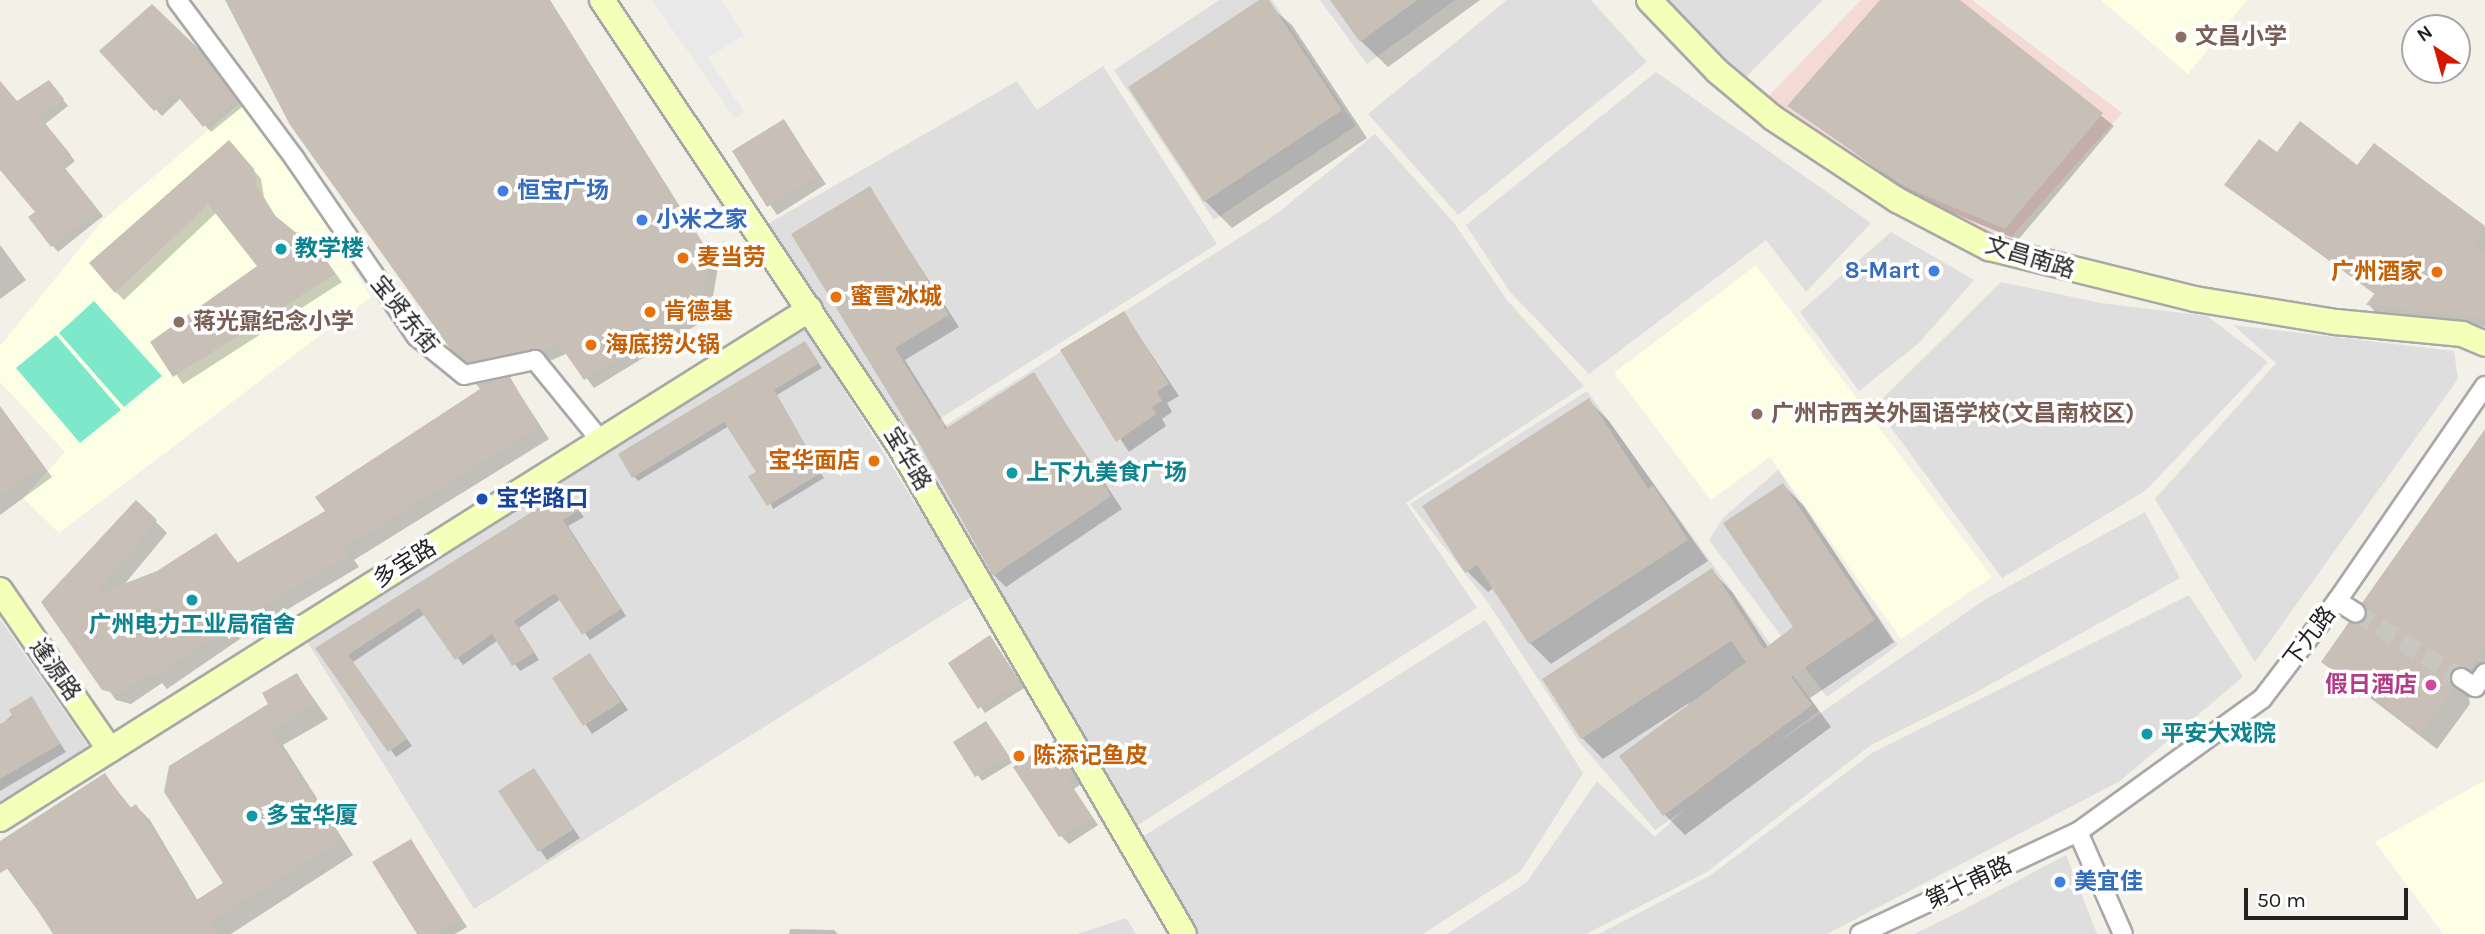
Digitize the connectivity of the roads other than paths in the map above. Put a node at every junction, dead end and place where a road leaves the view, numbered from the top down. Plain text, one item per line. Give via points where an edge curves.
1 (177, 0) edge
2 (602, 0) edge
3 (1649, 0) edge
4 (810, 309) junction
5 (2485, 344) edge
6 (2485, 386) edge
7 (601, 441) junction
8 (0, 590) edge
9 (2337, 601) junction
10 (2356, 613) tunnel mouth
11 (110, 750) junction
12 (0, 818) edge
13 (2078, 832) junction
14 (1184, 934) edge
15 (1860, 934) edge
16 (2123, 934) edge

1 - 7 street, 宝贤东街 via 295,159 416,336 464,375 535,360
2 - 4 street, 宝华路
3 - 5 street, 文昌南路 via 1717,71 1773,118 1897,200 1989,248 2195,299 2336,323 2462,334
4 - 7 street, 多宝路
4 - 14 street, 宝华路 via 920,479
6 - 9 street, 下九路
7 - 11 street, 多宝路
8 - 11 street, 逢源路
9 - 10 street
9 - 13 street, 下九路 via 2262,699
11 - 12 street, 多宝路
13 - 15 street, 第十甫路
13 - 16 street

